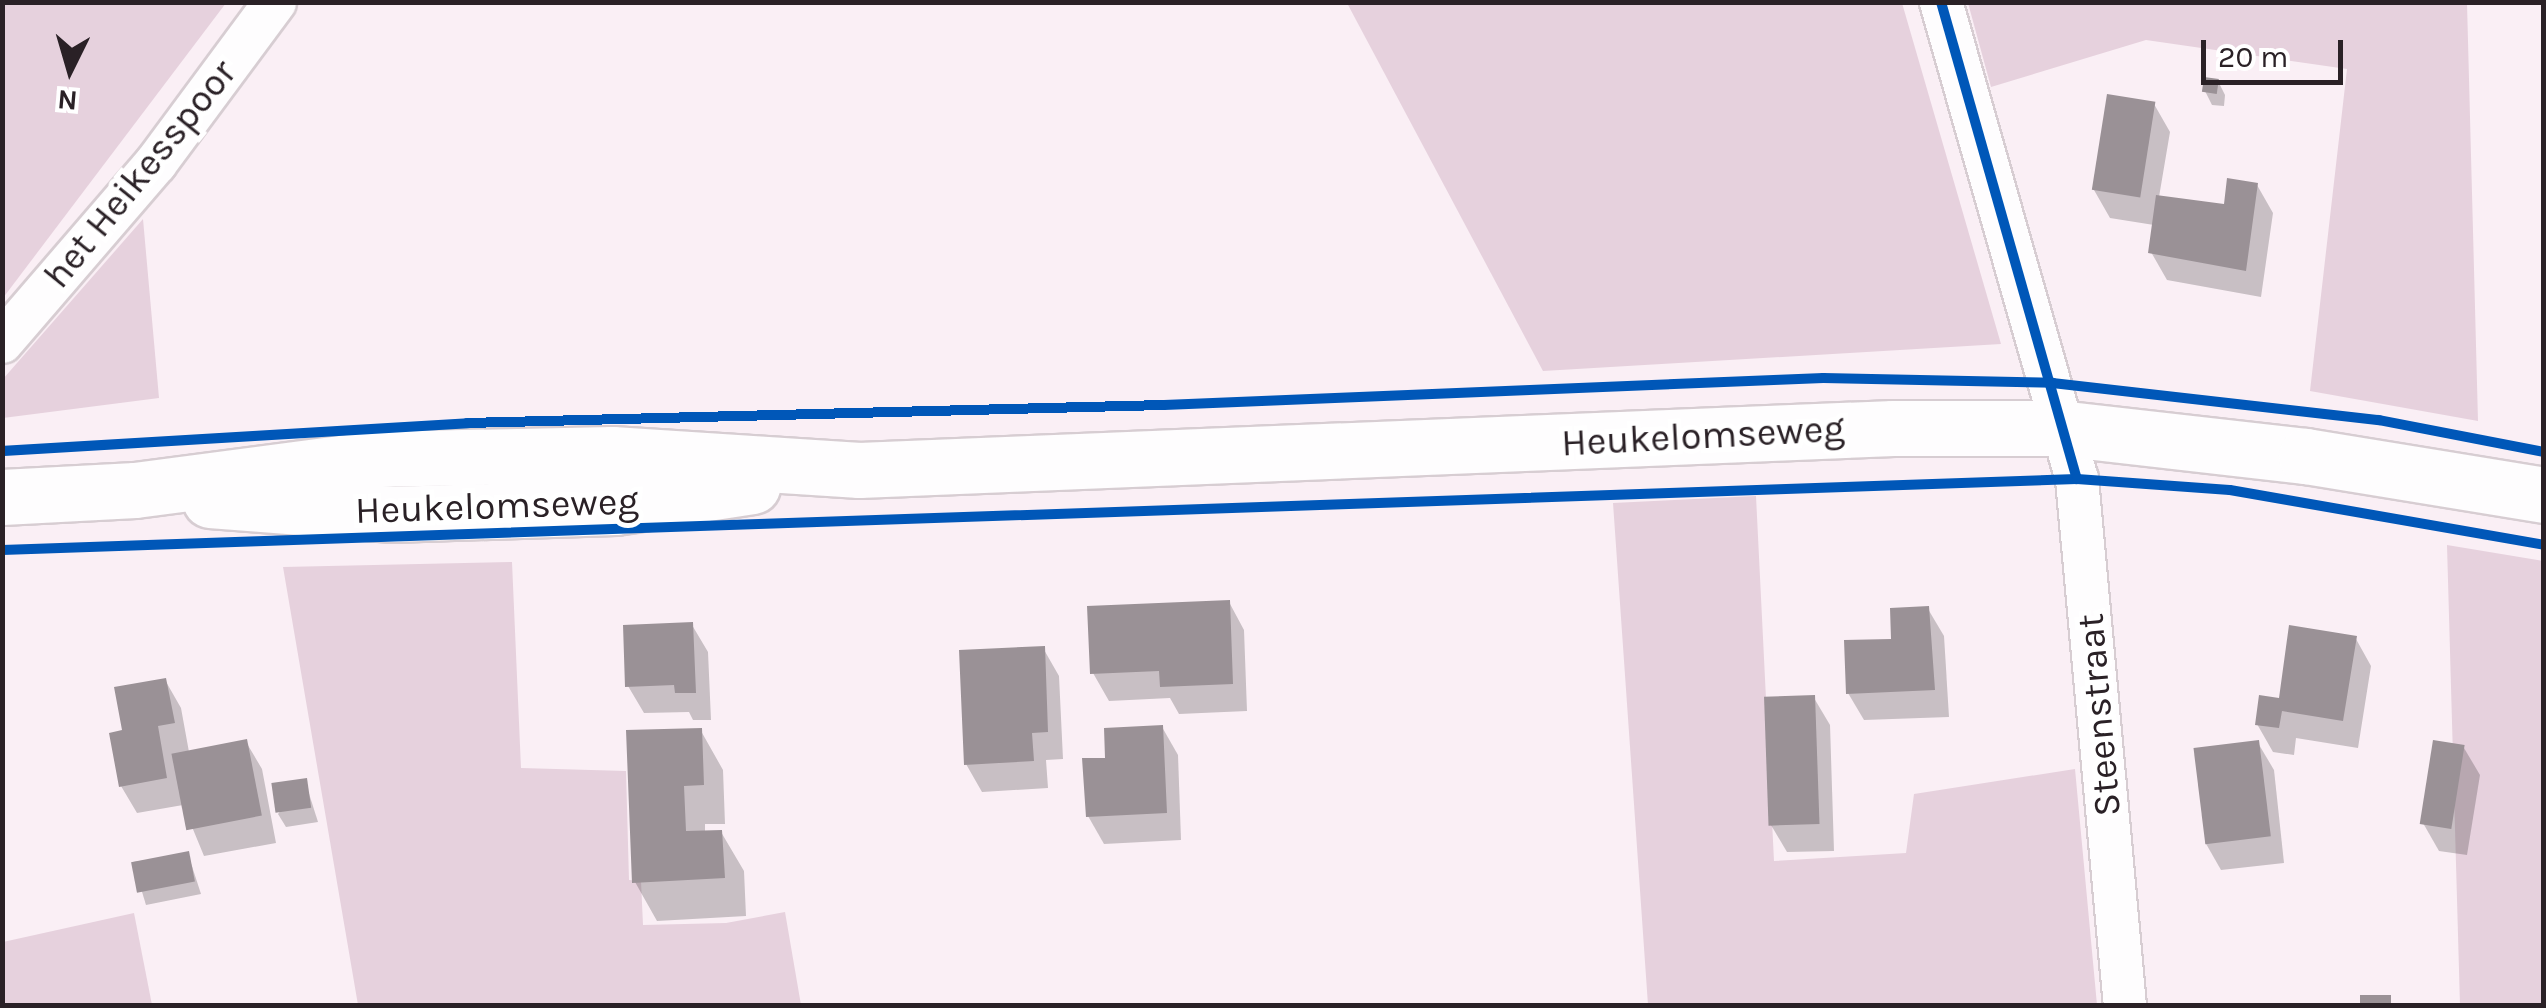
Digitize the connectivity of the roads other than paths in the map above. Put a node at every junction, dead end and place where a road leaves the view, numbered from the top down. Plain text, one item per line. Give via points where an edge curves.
1 (275, 2) edge
2 (1941, 2) edge
3 (2, 342) edge
4 (2060, 428) junction
5 (2544, 495) edge
6 (2, 497) edge
7 (2125, 1006) edge

1 - 3 street, het Heikesspoor via 156,163
2 - 4 street, Steenstraat
4 - 5 street, Heukelomseweg via 2306,456
4 - 6 street, Heukelomseweg via 1894,428 859,470 615,507 266,508 134,490
4 - 7 street, Steenstraat via 2077,479

